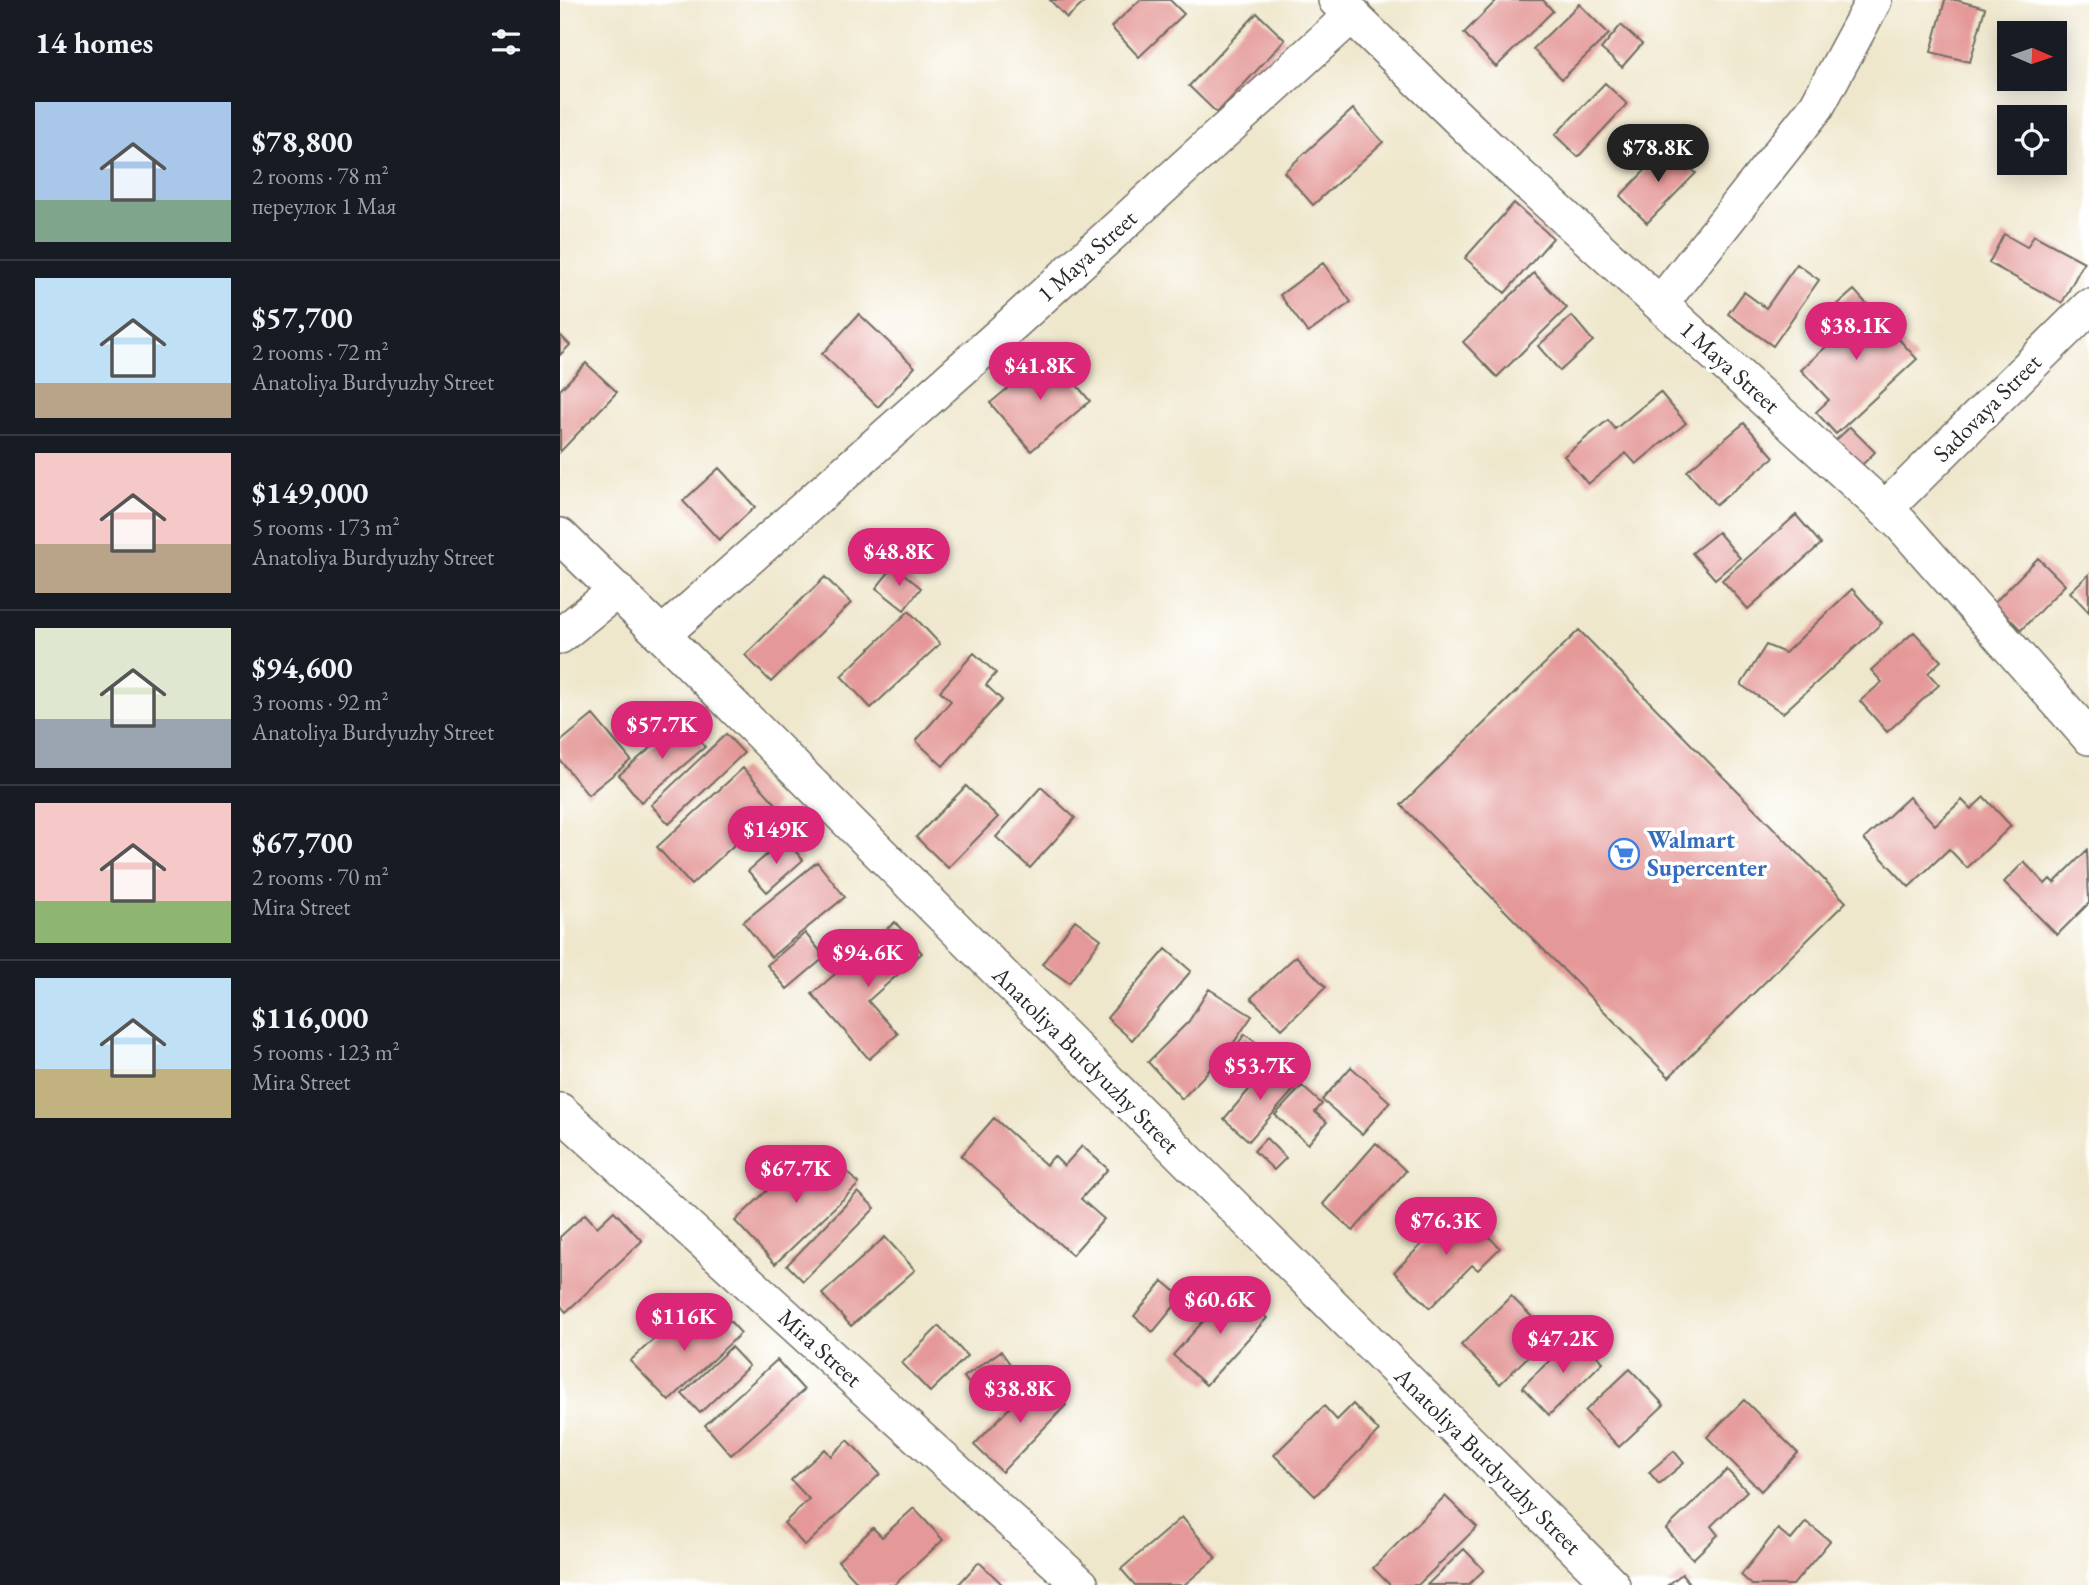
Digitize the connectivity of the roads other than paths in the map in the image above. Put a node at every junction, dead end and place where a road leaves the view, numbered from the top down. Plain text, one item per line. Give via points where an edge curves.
1 (1874, 0) edge
2 (1345, 7) edge
3 (1661, 303) junction
4 (2089, 307) edge
5 (1885, 509) junction
6 (560, 536) edge
7 (617, 590) junction
8 (662, 635) junction
9 (560, 636) edge
10 (2089, 737) edge
11 (560, 1111) edge
12 (1081, 1585) edge
13 (1612, 1585) edge

1 - 3 street via 1816,106
2 - 3 street, 1 Maya Street via 1490,149
2 - 8 street, 1 Maya Street via 1020,317
3 - 5 street, 1 Maya Street
4 - 5 street, Sadovaya Street
5 - 10 street, 1 Maya Street
6 - 7 street, Anatoliya Burdyuzhy Street
7 - 8 street, Anatoliya Burdyuzhy Street
7 - 9 street
8 - 13 street, Anatoliya Burdyuzhy Street
11 - 12 street, Mira Street

